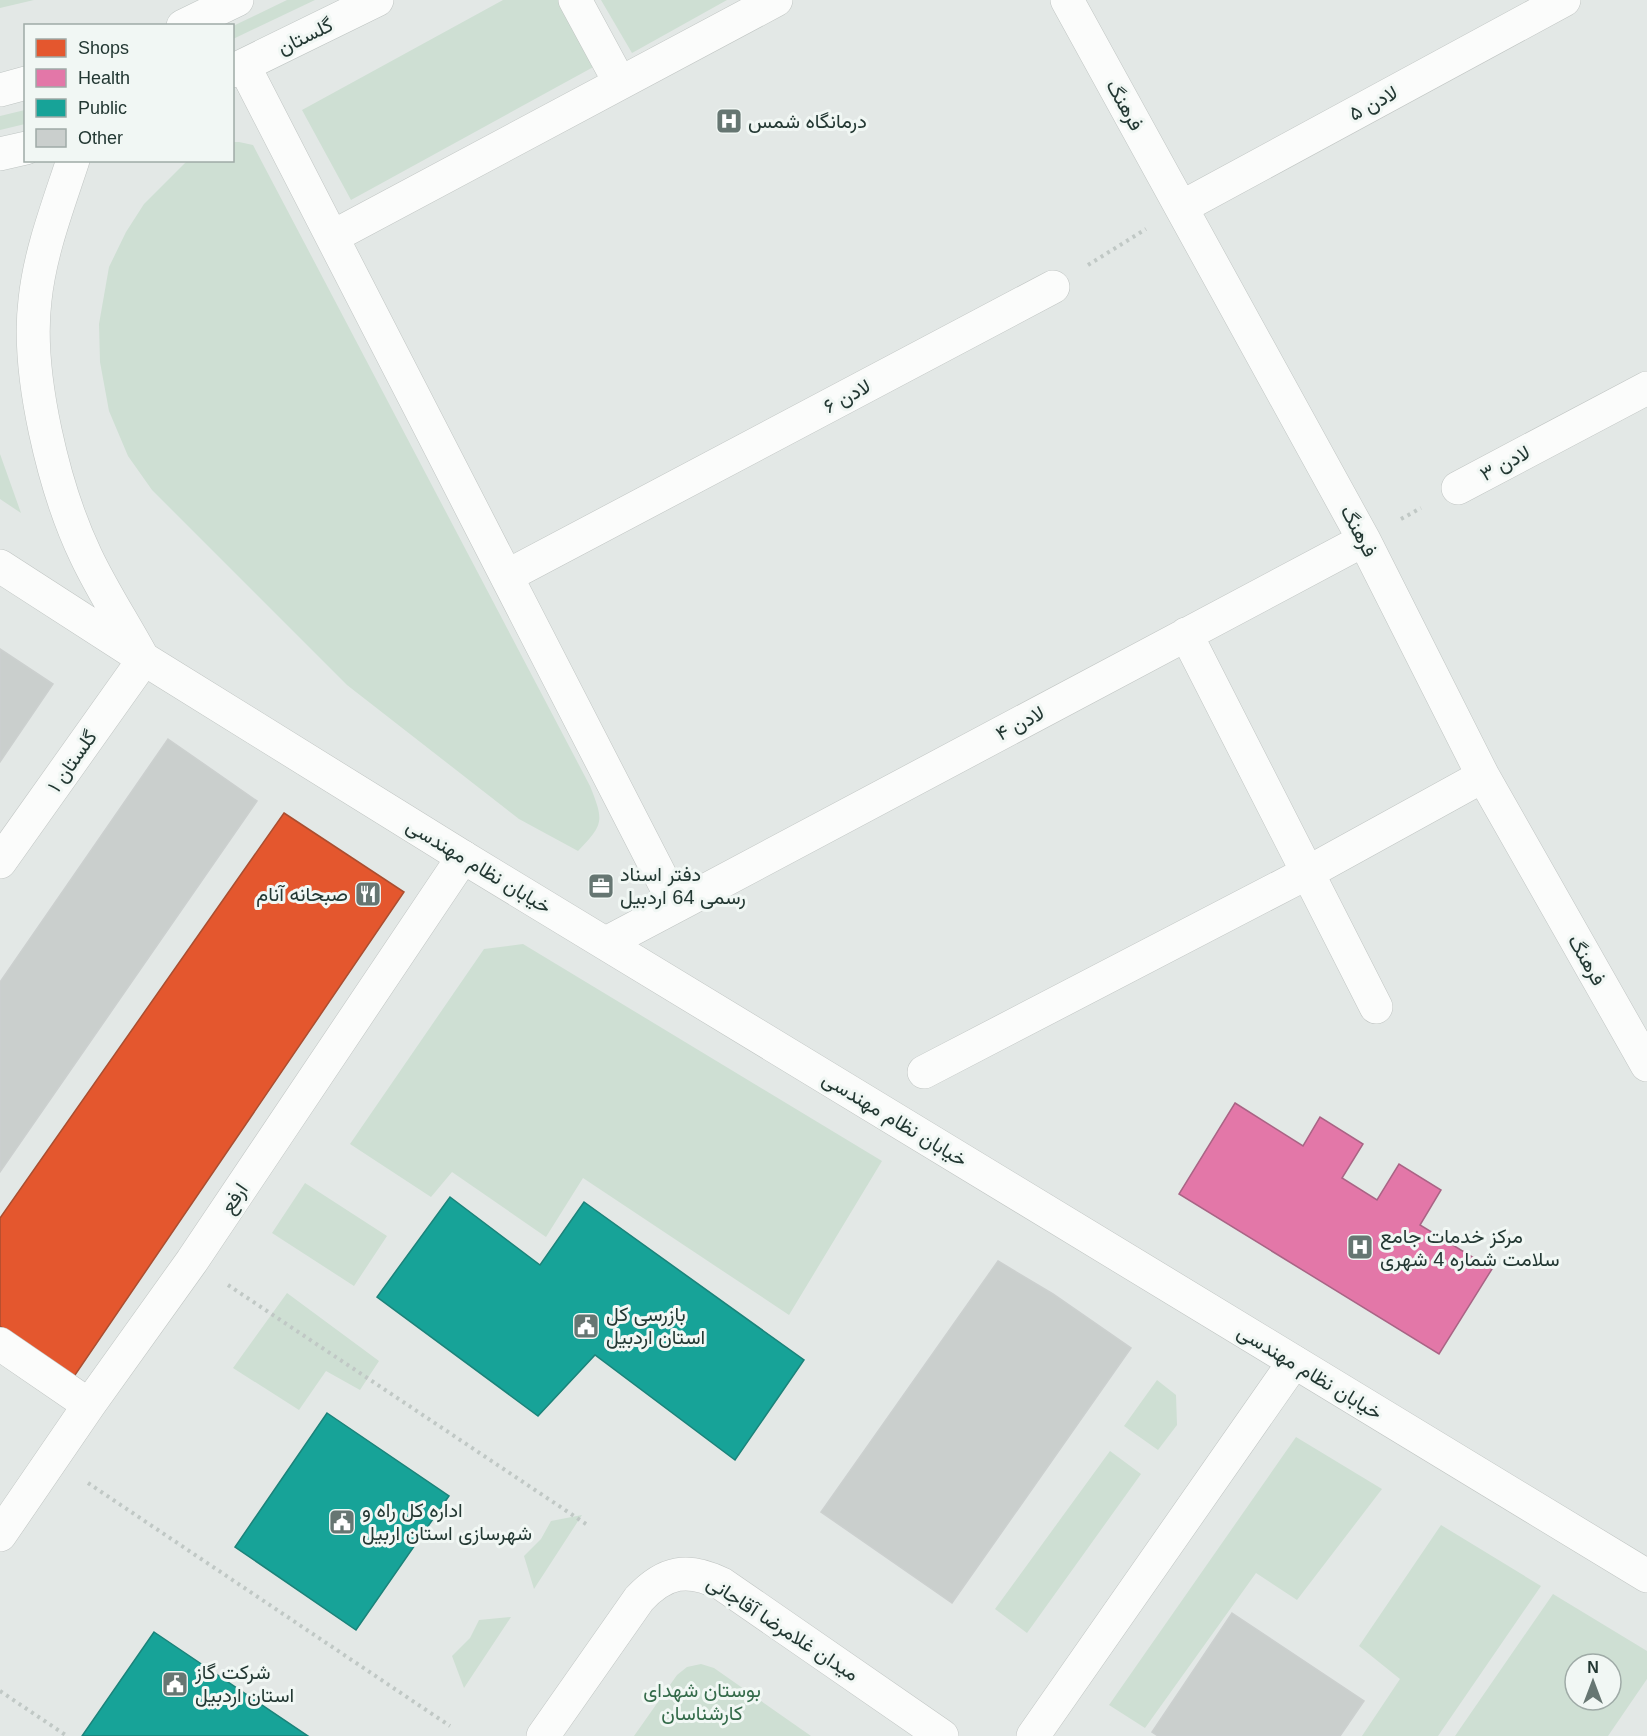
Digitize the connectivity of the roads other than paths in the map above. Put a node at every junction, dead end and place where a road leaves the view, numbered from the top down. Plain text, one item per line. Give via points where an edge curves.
1 (237, 0) edge
2 (377, 0) edge
3 (575, 0) edge
4 (776, 0) edge
5 (1066, 0) edge
6 (1563, 0) edge
7 (187, 24) edge
8 (238, 68) edge
9 (620, 83) junction
10 (24, 84) edge
11 (0, 90) edge
12 (24, 148) edge
13 (0, 154) edge
14 (72, 162) edge
15 (1182, 207) junction
16 (332, 237) junction
17 (1053, 286) road end
18 (1647, 388) edge
19 (1458, 488) road end
20 (1364, 540) junction
21 (0, 566) edge
22 (507, 576) junction
23 (1186, 634) junction
24 (144, 659) junction
25 (1483, 776) junction
26 (463, 857) junction
27 (0, 862) edge
28 (1307, 873) junction
29 (676, 906) junction
30 (606, 943) junction
31 (1376, 1007) dead end
32 (1647, 1065) edge
33 (924, 1072) dead end
34 (0, 1344) edge
35 (1294, 1362) junction
36 (89, 1405) junction
37 (0, 1535) edge
38 (1647, 1576) edge
39 (543, 1736) edge
40 (942, 1736) edge
41 (1033, 1736) edge

1 - 7 street
2 - 8 street, گلستان
3 - 9 street
4 - 9 street
5 - 15 street, فرهنگ
6 - 15 street, لادن ۵
8 - 16 street
9 - 16 street
10 - 11 street
12 - 13 street
14 - 24 street, خیابان نظام مهندسی via 42,256 35,301 33,341 42,414 60,488 86,555
15 - 20 street, فرهنگ
16 - 22 street
17 - 22 street, لادن ۶
18 - 19 street, لادن ۳
20 - 23 street, لادن ۴
20 - 25 street, فرهنگ
21 - 24 street, خیابان نظام مهندسی
22 - 29 street
23 - 28 street
23 - 29 street, لادن ۴
24 - 26 street, خیابان نظام مهندسی
24 - 27 street, گلستان ۱
25 - 28 street
25 - 32 street, فرهنگ
26 - 30 street, خیابان نظام مهندسی
26 - 36 street, ارفع via 192,1261
28 - 31 street
28 - 33 street
29 - 30 street, لادن ۴
30 - 35 street, خیابان نظام مهندسی
34 - 36 street
35 - 38 street, خیابان نظام مهندسی
35 - 41 street
36 - 37 street, ارفع
39 - 40 street, میدان غلامرضا آقاجانی via 639,1599 668,1576 687,1573 705,1575 722,1584

